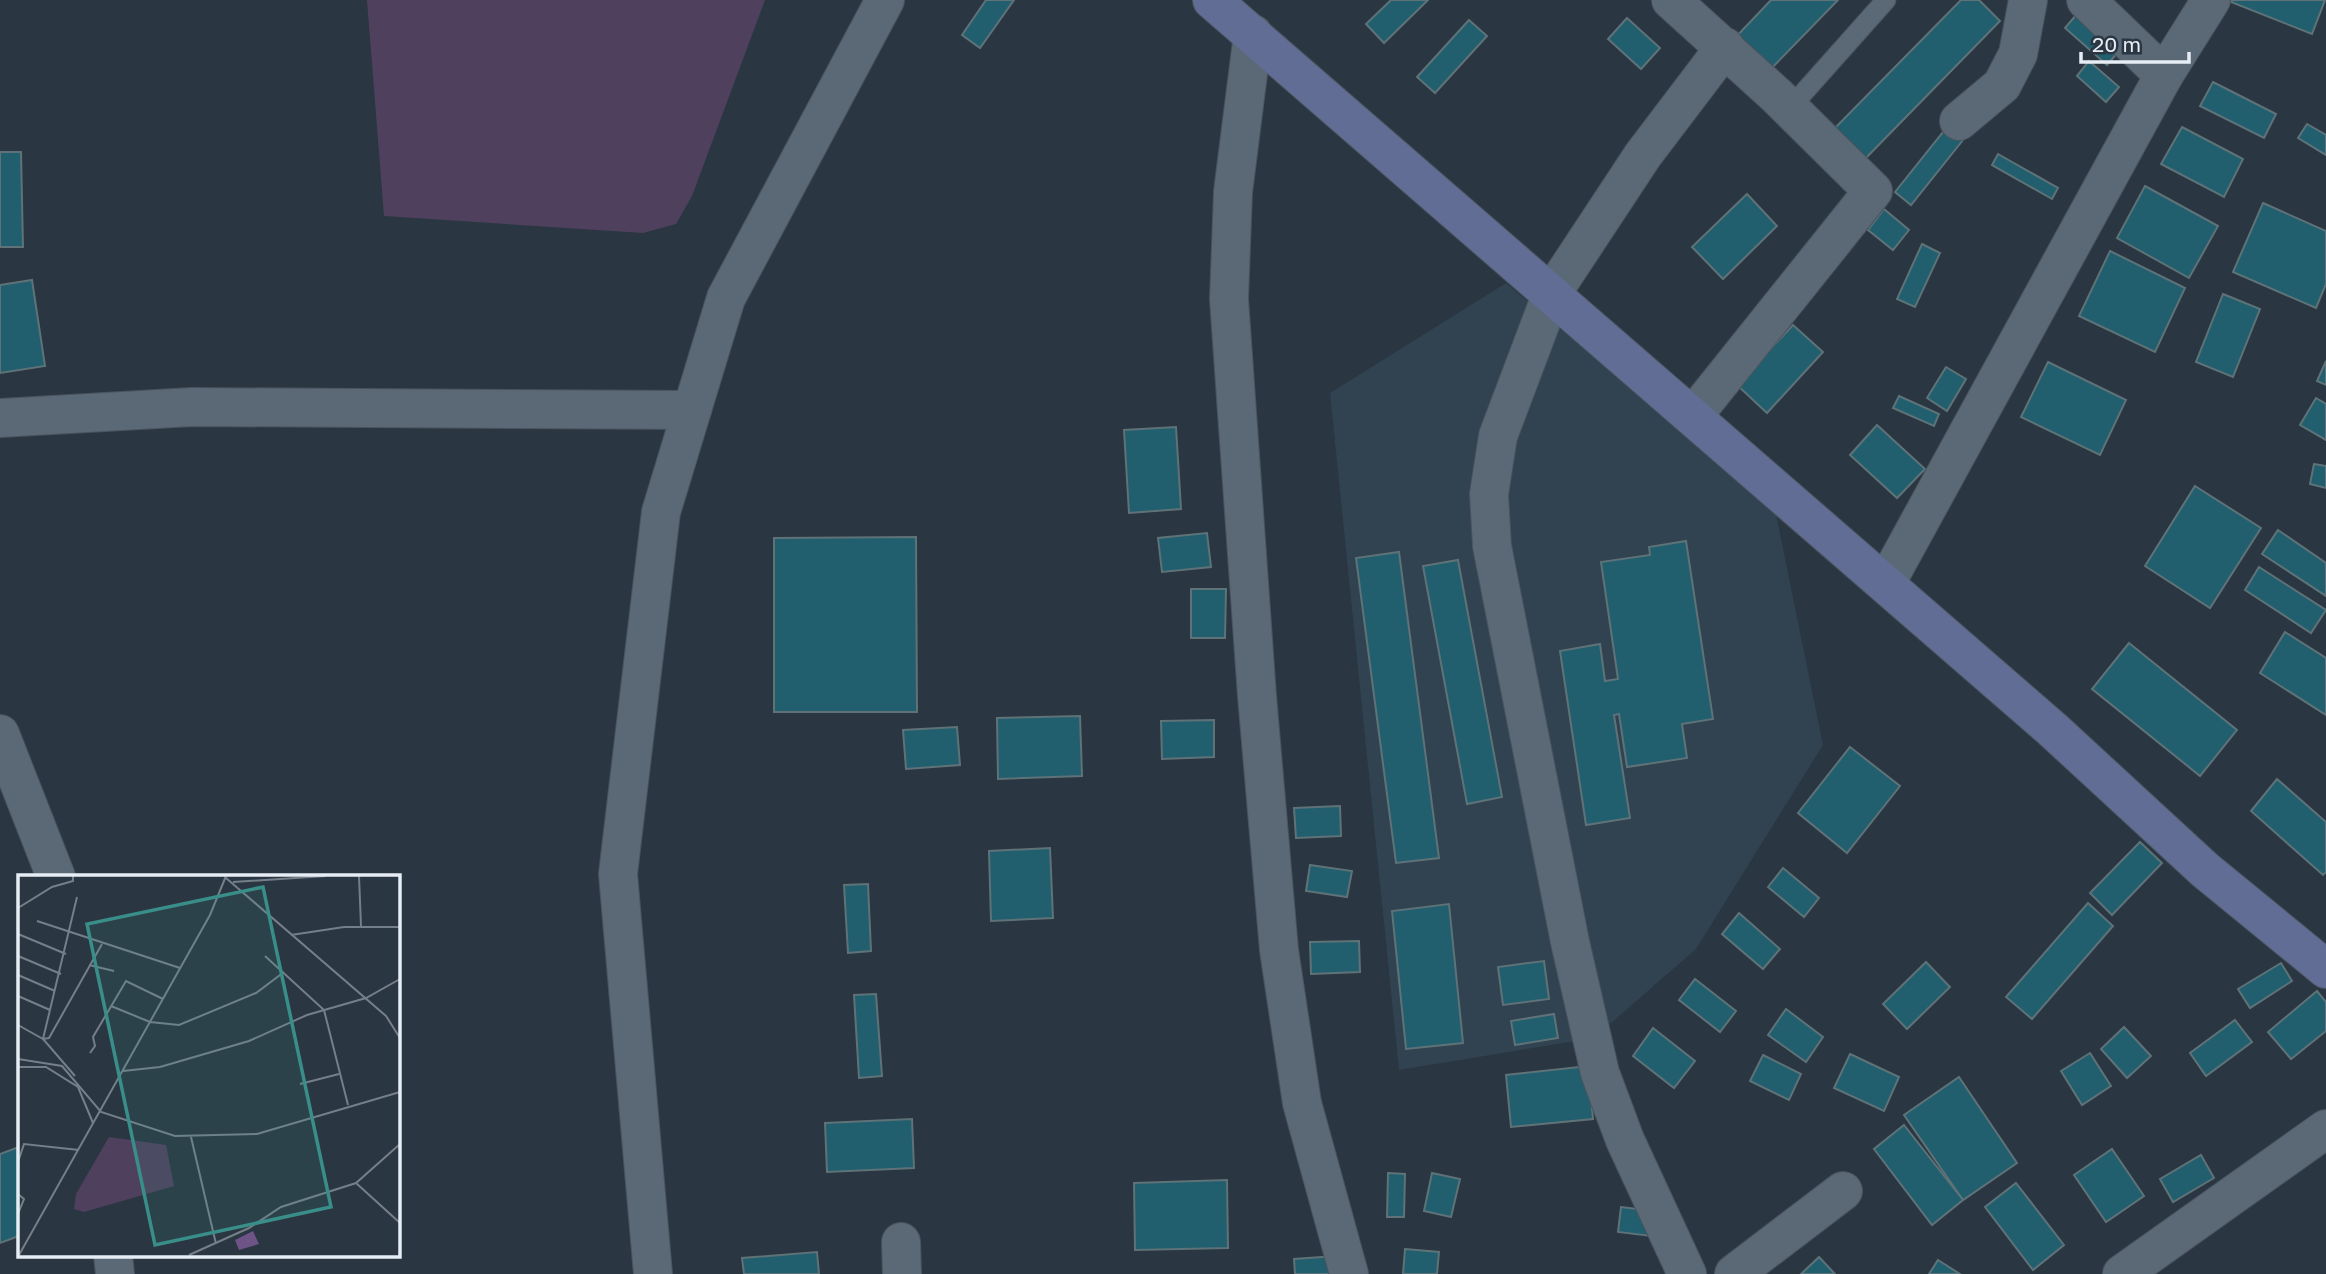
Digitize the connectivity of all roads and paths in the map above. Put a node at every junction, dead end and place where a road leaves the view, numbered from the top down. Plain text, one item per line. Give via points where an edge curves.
1 (885, 0) edge
2 (1212, 0) edge
3 (1671, 0) edge
4 (1886, 0) edge
5 (2028, 0) edge
6 (2086, 0) edge
7 (2211, 0) edge
8 (1253, 34) junction
9 (1725, 47) junction
10 (2164, 75) junction
11 (1789, 109) junction
12 (1959, 121) dead end
13 (1552, 293) junction
14 (692, 410) junction
15 (1693, 416) junction
16 (0, 418) edge
17 (1886, 583) junction
18 (0, 734) edge
19 (55, 875) edge
20 (2326, 969) edge
21 (2326, 1129) edge
22 (1843, 1192) dead end
23 (113, 1256) edge
24 (115, 1274) edge
25 (653, 1274) edge
26 (1349, 1274) edge
27 (1687, 1274) edge
28 (1734, 1274) edge
29 (2122, 1274) edge

1 - 14 street via 726,299
2 - 8 main road
3 - 9 street
4 - 11 lane
5 - 12 street via 2018,54 2002,85
6 - 10 street
7 - 10 street
8 - 13 main road
8 - 26 street via 1233,192 1229,299 1257,696 1279,950 1300,1090
9 - 11 street
9 - 13 street via 1643,155
10 - 17 street
11 - 15 street via 1873,191
13 - 15 main road
13 - 27 street via 1498,436 1489,494 1492,546 1600,1073 1625,1140
14 - 16 street via 192,407
14 - 25 street via 661,512 618,874
15 - 17 main road
17 - 20 main road via 2205,870
18 - 19 street
21 - 29 street
22 - 28 street
23 - 24 street

